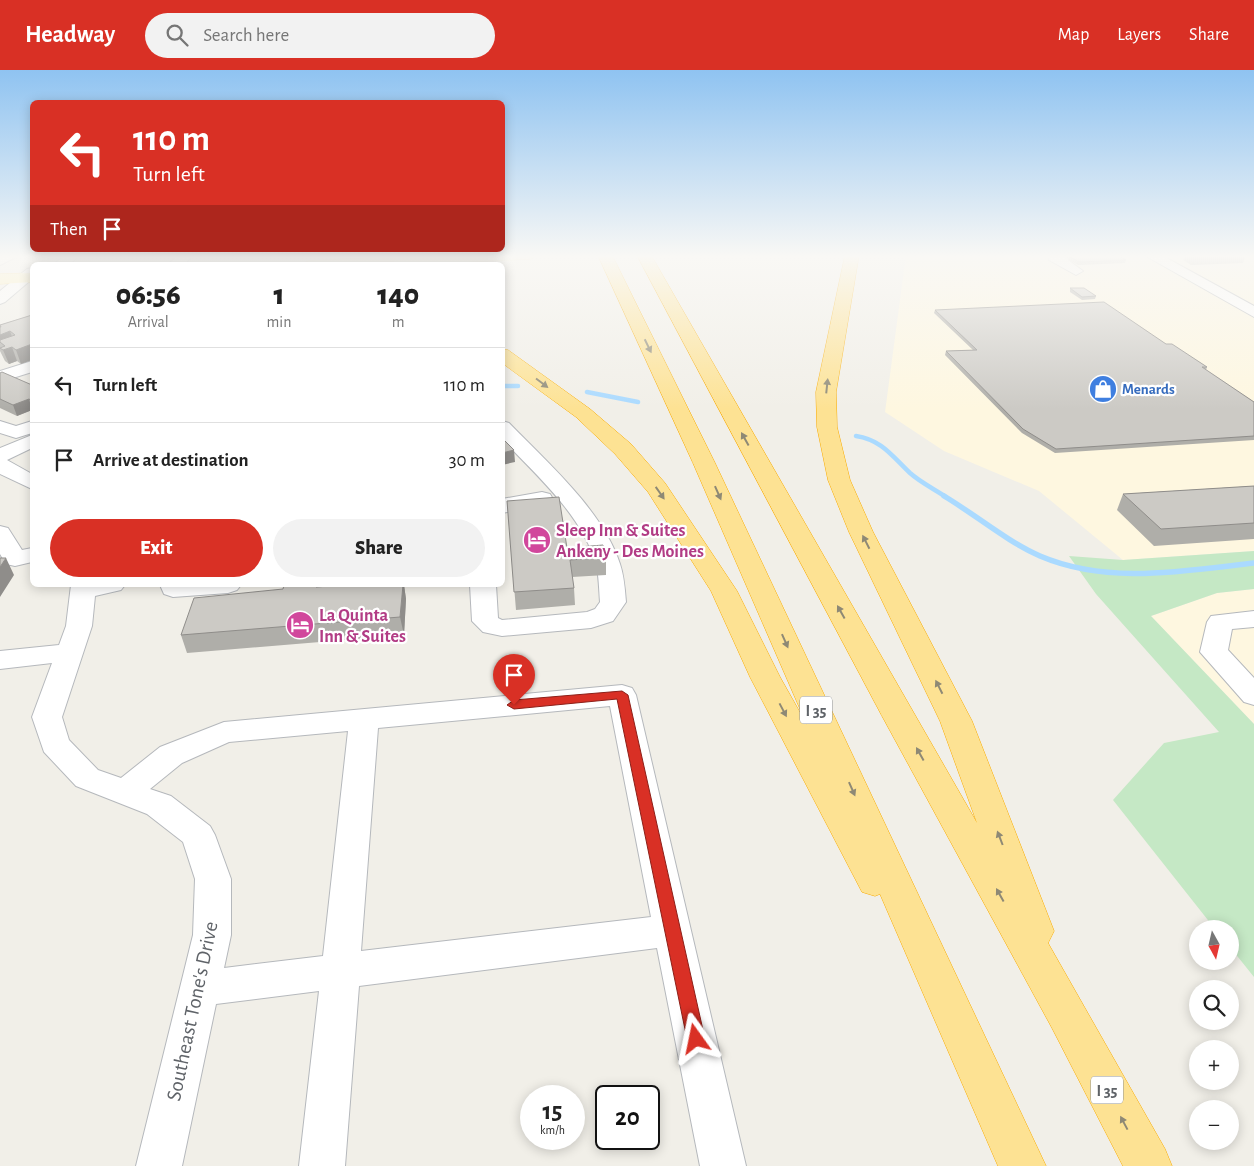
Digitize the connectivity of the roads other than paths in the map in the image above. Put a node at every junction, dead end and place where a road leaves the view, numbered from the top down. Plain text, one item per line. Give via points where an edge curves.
1 (14, 306) edge
2 (629, 306) edge
3 (672, 306) edge
4 (842, 306) edge
5 (0, 316) edge
6 (505, 356) edge
7 (30, 368) edge
8 (10, 382) edge
9 (0, 427) edge
10 (505, 430) edge
11 (30, 439) edge
12 (30, 441) edge
13 (0, 456) edge
14 (0, 465) edge
15 (30, 482) edge
16 (564, 488) junction
17 (505, 489) edge
18 (505, 505) edge
19 (0, 533) edge
20 (16, 558) edge
21 (173, 587) edge
22 (200, 587) edge
23 (483, 587) edge
24 (84, 588) edge
25 (1254, 619) edge
26 (70, 652) junction
27 (0, 660) edge
28 (1254, 695) edge
29 (364, 719) junction
30 (125, 792) junction
31 (672, 930) junction
32 (340, 971) junction
33 (200, 988) junction
34 (1067, 1014) junction
35 (985, 1085) junction
36 (159, 1166) edge
37 (322, 1166) edge
38 (723, 1166) edge
39 (1022, 1166) edge
40 (1148, 1166) edge

1 - 5 street
2 -> 35 highway, I 35 via 704,463
34 -> 3 highway, I 35
34 -> 4 highway via 956,721 861,532 839,480 827,427 826,392
6 -> 35 highway via 583,413 623,449 658,488 724,591 765,677
7 - 8 street
9 - 11 street
10 - 16 street
12 - 13 lane
14 - 15 street
16 - 17 street
16 - 18 street
16 - 23 street via 608,563 613,602 604,615 591,620 502,628 492,626 485,621
19 - 20 street
21 - 22 street
24 - 26 street, Southeast Tone's Drive
25 - 28 street via 1220,622 1214,652
26 - 27 street
26 - 30 street, Southeast Tone's Drive via 47,717 55,744 87,778
29 - 30 street via 224,732 171,755
29 - 31 street via 622,695
29 - 32 street
30 - 33 street, Southeast Tone's Drive via 160,805 198,835 213,879 212,935
31 - 32 street
31 - 38 street
32 - 33 street
32 - 37 street
33 - 36 street, Southeast Tone's Drive
40 -> 34 highway, I 35
35 - 39 highway, I 35

